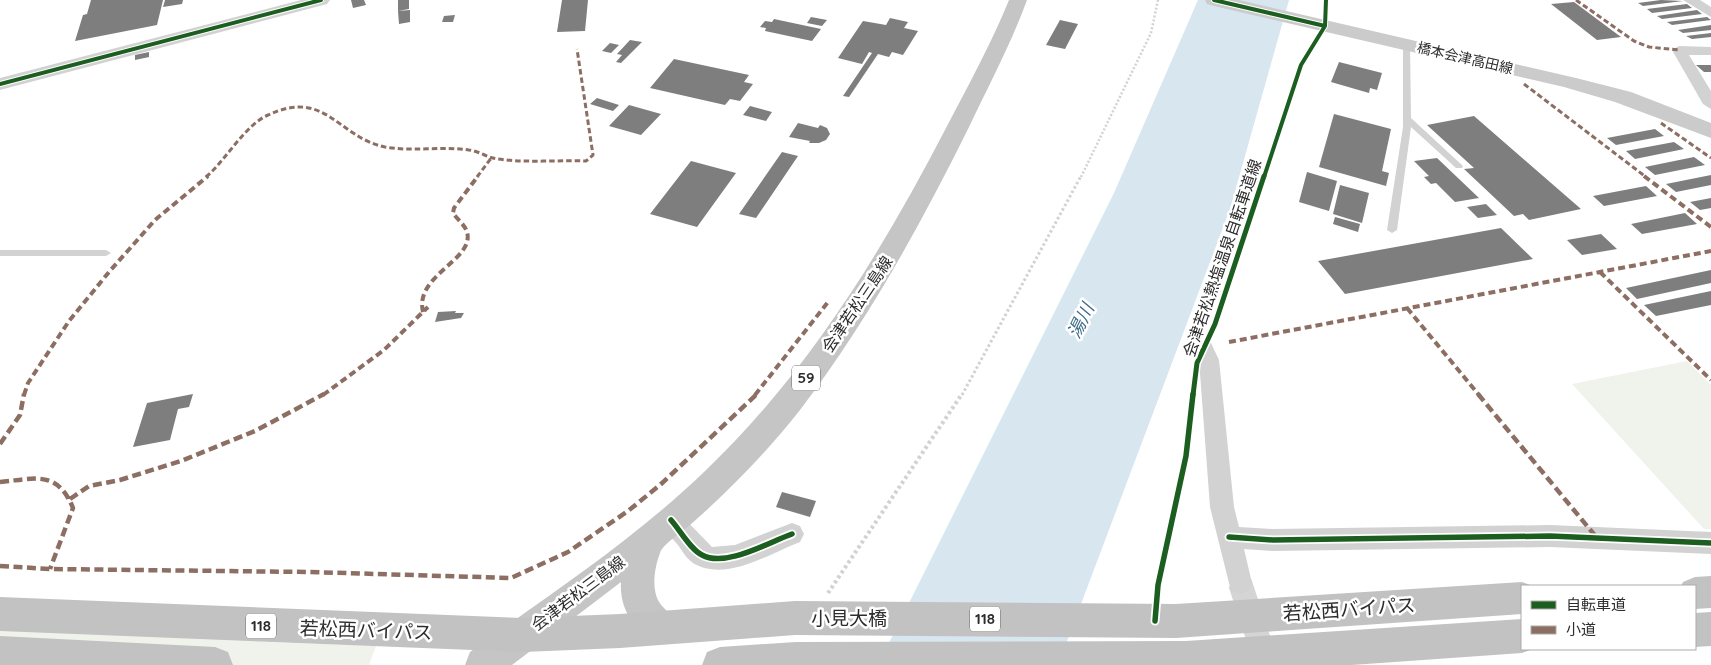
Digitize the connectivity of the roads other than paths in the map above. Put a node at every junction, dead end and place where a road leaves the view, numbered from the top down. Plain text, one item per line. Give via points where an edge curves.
1 (321, 0) edge
2 (1018, 0) edge
3 (1214, 0) edge
4 (1690, 0) edge
5 (1711, 13) edge
6 (1406, 44) junction
7 (1711, 51) edge
8 (0, 84) edge
9 (1711, 104) edge
10 (1406, 118) junction
11 (1708, 125) edge
12 (1459, 166) dead end
13 (1392, 230) dead end
14 (0, 253) edge
15 (106, 253) dead end
16 (1204, 348) dead end
17 (659, 530) junction
18 (792, 534) dead end
19 (1229, 537) junction
20 (1711, 543) edge
21 (1240, 582) tunnel mouth
22 (1711, 592) edge
23 (1696, 593) edge
24 (1521, 598) edge
25 (0, 614) edge
26 (1176, 621) joint
27 (661, 627) junction
28 (1711, 629) edge
29 (1696, 630) edge
30 (523, 635) junction
31 (1521, 636) edge
32 (0, 653) edge
33 (215, 665) edge
34 (483, 665) edge
35 (720, 665) edge

1 - 8 street
2 - 17 main road, 会津若松三島線 / 59 via 928,187 864,296 775,418 713,484
3 - 6 main road, 橋本会津高田線
4 - 5 street
6 - 10 lane
6 - 11 main road, 橋本会津高田線 via 1569,82
7 - 9 street via 1679,50
10 - 12 lane
10 - 13 lane
14 - 15 lane
16 - 19 street via 1208,360 1222,507
17 - 18 street via 712,558 732,558
17 - 27 main road via 637,572 638,599 653,622
17 - 30 main road, 会津若松三島線 / 59
19 - 20 street via 1274,540 1550,536
19 - 21 street
22 - 23 highway
24 - 26 highway, 若松西バイパス / 118
25 - 30 highway, 若松西バイパス / 118
26 - 27 highway, 小見大橋 / 118 via 795,618
27 - 30 highway, 小見大橋 / 118
28 - 29 highway
30 - 34 main road, 会津若松三島線 / 59
31 - 35 highway via 1186,659 796,660
32 - 33 highway

